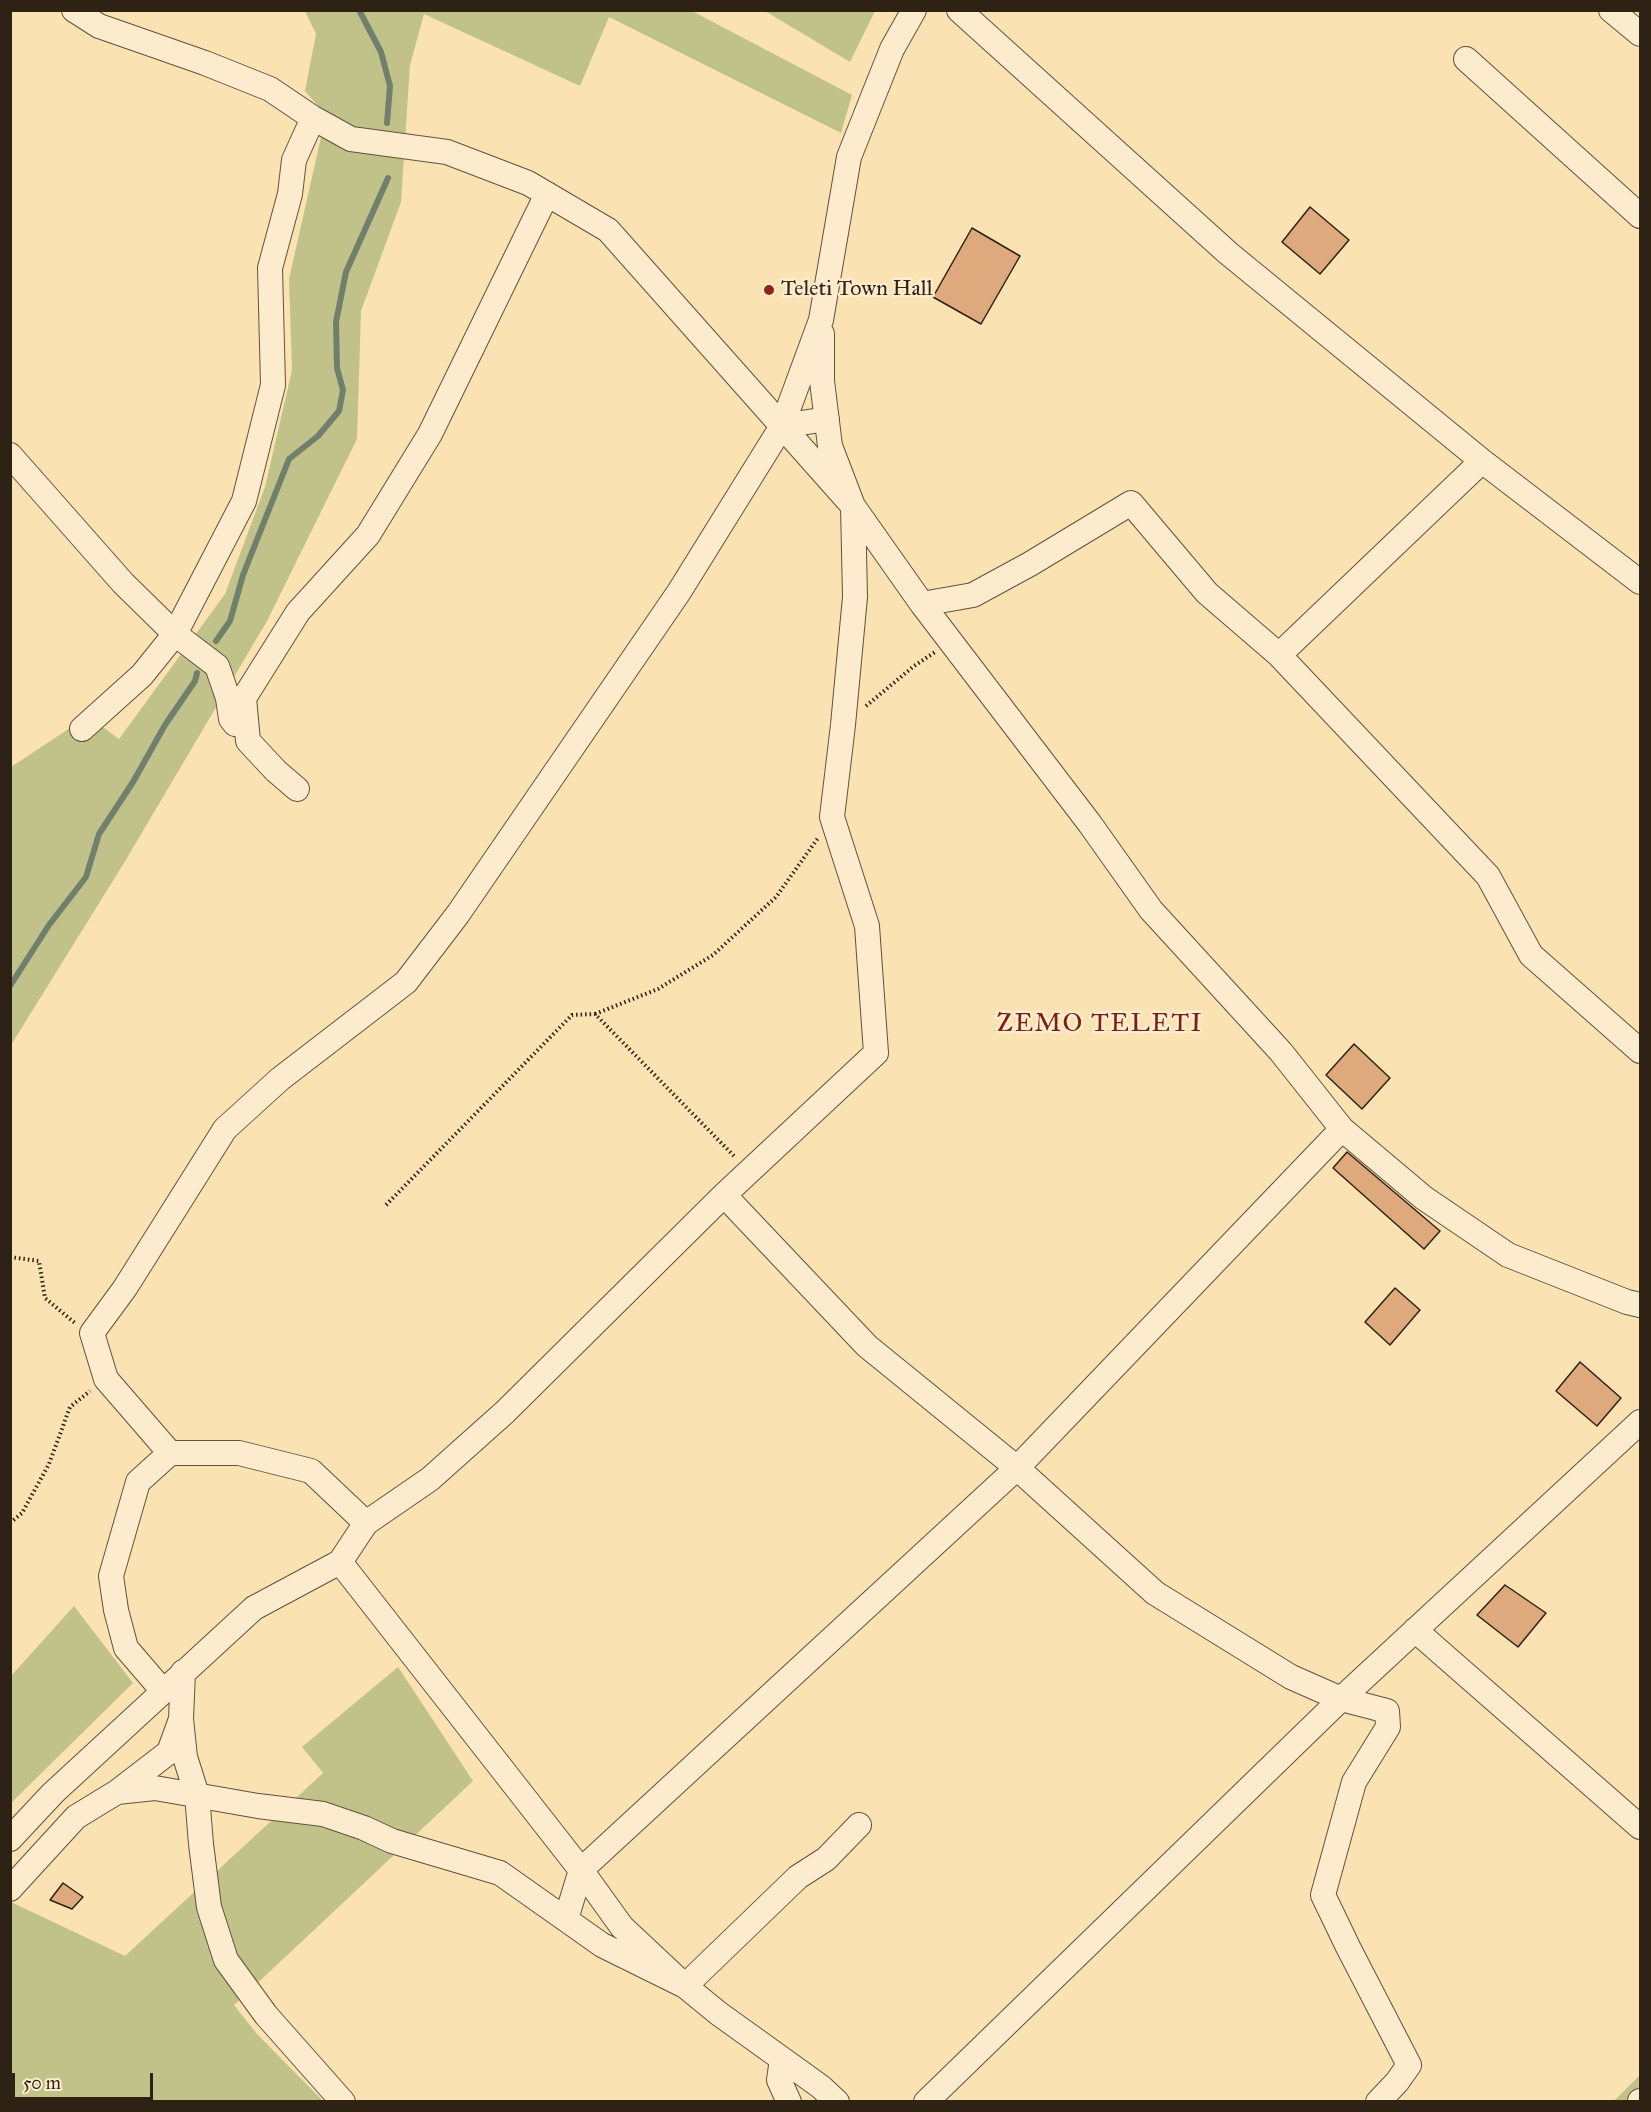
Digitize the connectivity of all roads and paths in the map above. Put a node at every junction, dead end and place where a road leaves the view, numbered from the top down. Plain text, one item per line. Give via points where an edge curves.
1 (74, 10) edge
2 (914, 10) edge
3 (959, 10) edge
4 (1611, 10) edge
5 (1641, 34) edge
6 (1466, 59) dead end
7 (313, 118) junction
8 (547, 194) junction
9 (1641, 216) edge
10 (821, 320) junction
11 (827, 419) junction
12 (782, 426) junction
13 (10, 455) edge
14 (1482, 461) junction
15 (853, 506) junction
16 (1641, 582) edge
17 (922, 604) junction
18 (175, 634) junction
19 (951, 641) junction
20 (1280, 655) junction
21 (843, 725) junction
22 (82, 729) dead end
23 (248, 741) junction
24 (297, 789) dead end
25 (832, 817) junction
26 (595, 1014) junction
27 (1641, 1051) edge
28 (1342, 1129) junction
29 (749, 1172) junction
30 (724, 1195) junction
31 (386, 1205) dead end
32 (10, 1257) edge
33 (1641, 1305) edge
34 (92, 1333) junction
35 (106, 1379) junction
36 (1641, 1422) edge
37 (170, 1453) junction
38 (1017, 1468) junction
39 (10, 1523) edge
40 (366, 1523) junction
41 (340, 1562) junction
42 (1415, 1630) junction
43 (183, 1672) junction
44 (163, 1691) junction
45 (1341, 1699) junction
46 (181, 1719) junction
47 (117, 1792) junction
48 (197, 1795) junction
49 (859, 1825) dead end
50 (1641, 1827) edge
51 (10, 1839) edge
52 (581, 1870) junction
53 (10, 1889) edge
54 (566, 1919) junction
55 (686, 1986) junction
56 (782, 2060) junction
57 (343, 2102) edge
58 (789, 2102) edge
59 (837, 2102) edge
60 (926, 2102) edge
61 (1378, 2102) edge

1 - 7 street via 99,26 270,89
2 - 10 street via 892,49 849,157
3 - 14 street via 1227,253
4 - 5 street
6 - 9 street
7 - 8 street via 351,139 447,152
7 - 18 street via 294,160 290,194 270,268 273,385 244,501
8 - 12 street via 608,230
8 - 23 street via 430,434 368,535 298,612 243,698
10 - 11 street
10 - 12 street
11 - 12 street
11 - 15 street via 830,446
12 - 15 street
12 - 34 street via 679,592 458,914 406,982 280,1079 225,1129 125,1288
13 - 18 street
14 - 16 street
14 - 20 street
15 - 17 street
15 - 21 street via 855,597
17 - 19 street
17 - 20 street via 973,595 1131,503 1207,593
18 - 22 street via 142,675
18 - 23 street via 217,666 231,719
19 - 21 path
19 - 28 street via 1151,910 1281,1052
20 - 27 street via 1488,876 1531,955
21 - 25 street
23 - 24 street
25 - 26 path via 776,897 713,955 658,989
25 - 29 street via 867,926 876,1053
26 - 29 path
26 - 31 path via 572,1014
28 - 33 street via 1424,1198 1508,1255
28 - 38 street
29 - 30 street
30 - 38 street via 867,1346
30 - 40 street via 505,1412 430,1479
32 - 34 path via 39,1261 45,1298
34 - 35 street
35 - 37 street
35 - 39 path via 70,1407 49,1464 22,1513
36 - 42 street
37 - 40 street via 239,1453 311,1472
37 - 44 street via 138,1482 111,1576 126,1648
38 - 45 street via 1155,1593 1291,1677
38 - 52 street
40 - 41 street
41 - 43 street via 254,1608
41 - 52 street
42 - 45 street
42 - 50 street
43 - 44 street
43 - 46 street
44 - 51 street via 53,1793
45 - 60 street
45 - 61 street via 1388,1711 1388,1727 1354,1782 1323,1895 1409,2065
46 - 47 street via 169,1752
46 - 48 street via 185,1757
47 - 48 street via 155,1788
47 - 53 street via 76,1817
48 - 54 street via 323,1814 392,1841 500,1873
48 - 57 street via 209,1907 226,1960 267,2015
49 - 55 street via 826,1859 798,1877
52 - 54 street
52 - 55 street via 622,1927
54 - 55 street via 602,1945
55 - 56 street
56 - 58 street via 779,2080
56 - 59 street

